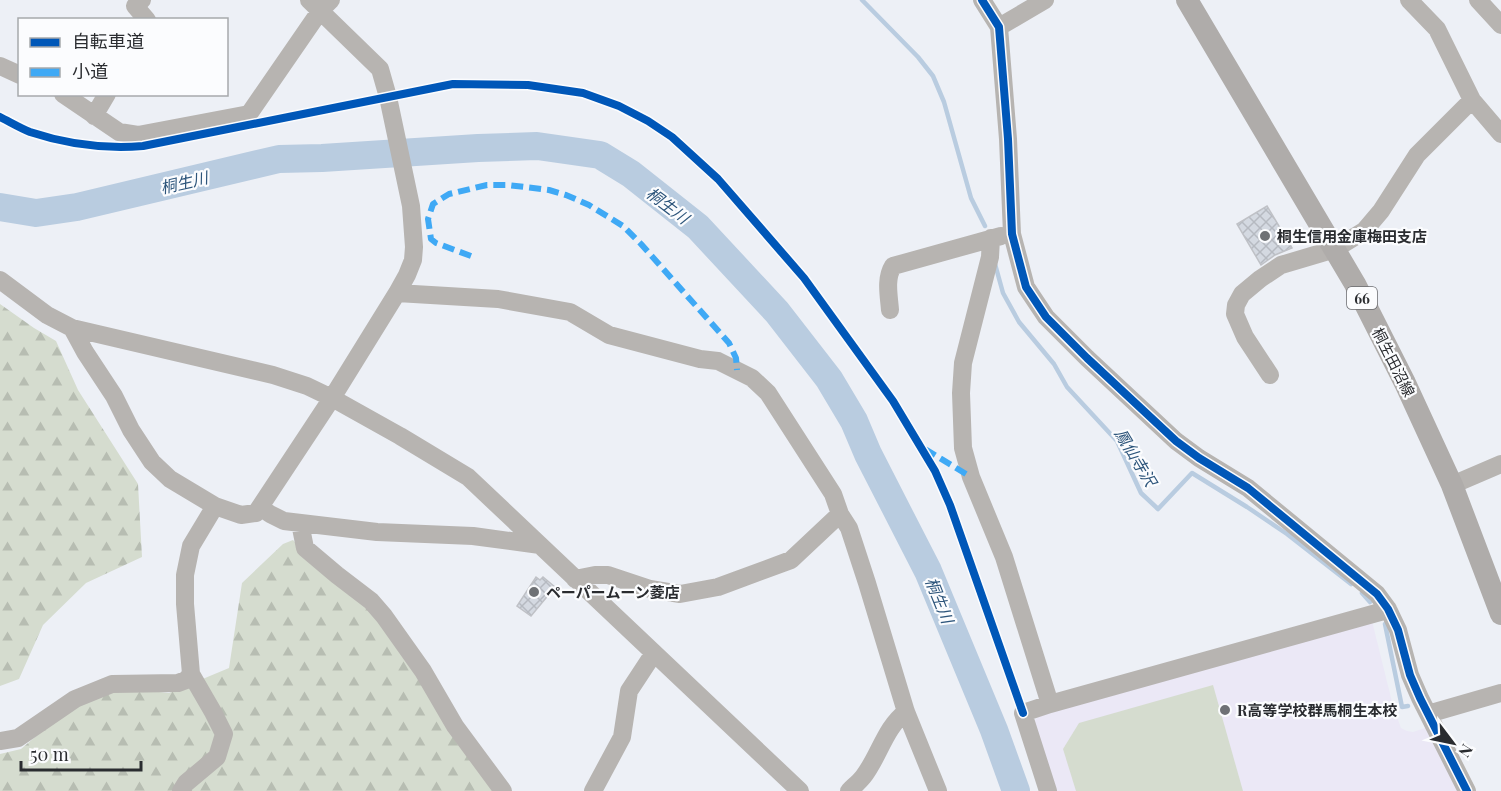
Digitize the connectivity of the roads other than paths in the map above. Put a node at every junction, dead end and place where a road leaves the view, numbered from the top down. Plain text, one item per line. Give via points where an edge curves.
1 (142, 0) edge
2 (982, 0) edge
3 (1045, 0) edge
4 (1187, 0) edge
5 (1409, 0) edge
6 (1478, 0) edge
7 (320, 4) edge
8 (145, 18) edge
9 (1501, 25) edge
10 (999, 27) junction
11 (0, 66) edge
12 (18, 74) edge
13 (66, 96) edge
14 (106, 96) edge
15 (1472, 100) junction
16 (94, 116) junction
17 (1501, 134) edge
18 (1012, 234) junction
19 (990, 238) junction
20 (1335, 249) junction
21 (0, 280) edge
22 (397, 293) junction
23 (890, 310) dead end
24 (72, 328) junction
25 (1270, 375) dead end
26 (333, 398) junction
27 (1501, 464) edge
28 (1452, 485) junction
29 (215, 506) junction
30 (261, 507) junction
31 (840, 514) junction
32 (300, 523) junction
33 (540, 544) junction
34 (576, 579) junction
35 (1388, 609) junction
36 (1501, 614) edge
37 (654, 652) junction
38 (191, 674) junction
39 (1501, 693) edge
40 (1050, 704) junction
41 (906, 712) junction
42 (1428, 714) junction
43 (0, 741) edge
44 (181, 791) edge
45 (503, 791) edge
46 (593, 791) edge
47 (800, 791) edge
48 (849, 791) edge
49 (938, 791) edge
50 (1048, 791) edge
51 (1467, 791) edge

1 - 8 street via 135,6
2 - 10 street
3 - 10 street
4 - 20 main road, 桐生田沼線 / 66
5 - 15 street via 1437,29
6 - 9 street
7 - 16 street via 249,114 138,135 119,132
7 - 22 street via 380,69 414,228 413,260
10 - 18 street
11 - 12 street
13 - 16 street
14 - 16 street
15 - 17 street
15 - 20 street via 1417,155 1364,231
18 - 19 street
18 - 35 street via 1026,287 1046,317 1087,358 1176,441 1248,488 1367,584
19 - 23 street via 893,266 888,280
19 - 40 street via 990,257 963,363 963,448 1004,557
20 - 25 street via 1281,265 1242,294 1236,305 1235,314 1245,337
20 - 28 main road, 桐生田沼線 / 66 via 1405,382
21 - 24 street via 47,315
22 - 26 street
22 - 31 street via 498,299 570,312 609,335 728,365 752,378 768,393 833,494
24 - 26 street via 273,375
24 - 29 street via 152,462 170,480
26 - 30 street
26 - 33 street via 468,477
27 - 28 street
28 - 36 main road, 桐生田沼線 / 66
29 - 30 street via 241,515 256,513
29 - 38 street via 191,546 185,575
30 - 32 street via 284,521
31 - 34 street via 791,560 718,587 680,594 608,575
31 - 41 street via 849,528
32 - 33 street
32 - 45 street via 305,548 384,616
33 - 34 street
34 - 37 street
35 - 40 street
35 - 42 street
37 - 46 street via 629,691 622,737
37 - 47 street
38 - 43 street via 178,683 112,684 75,699 18,738
38 - 44 street via 224,734 217,757
39 - 42 street
40 - 50 street via 1023,713
41 - 48 street via 899,717 863,777
41 - 49 street
42 - 51 street

